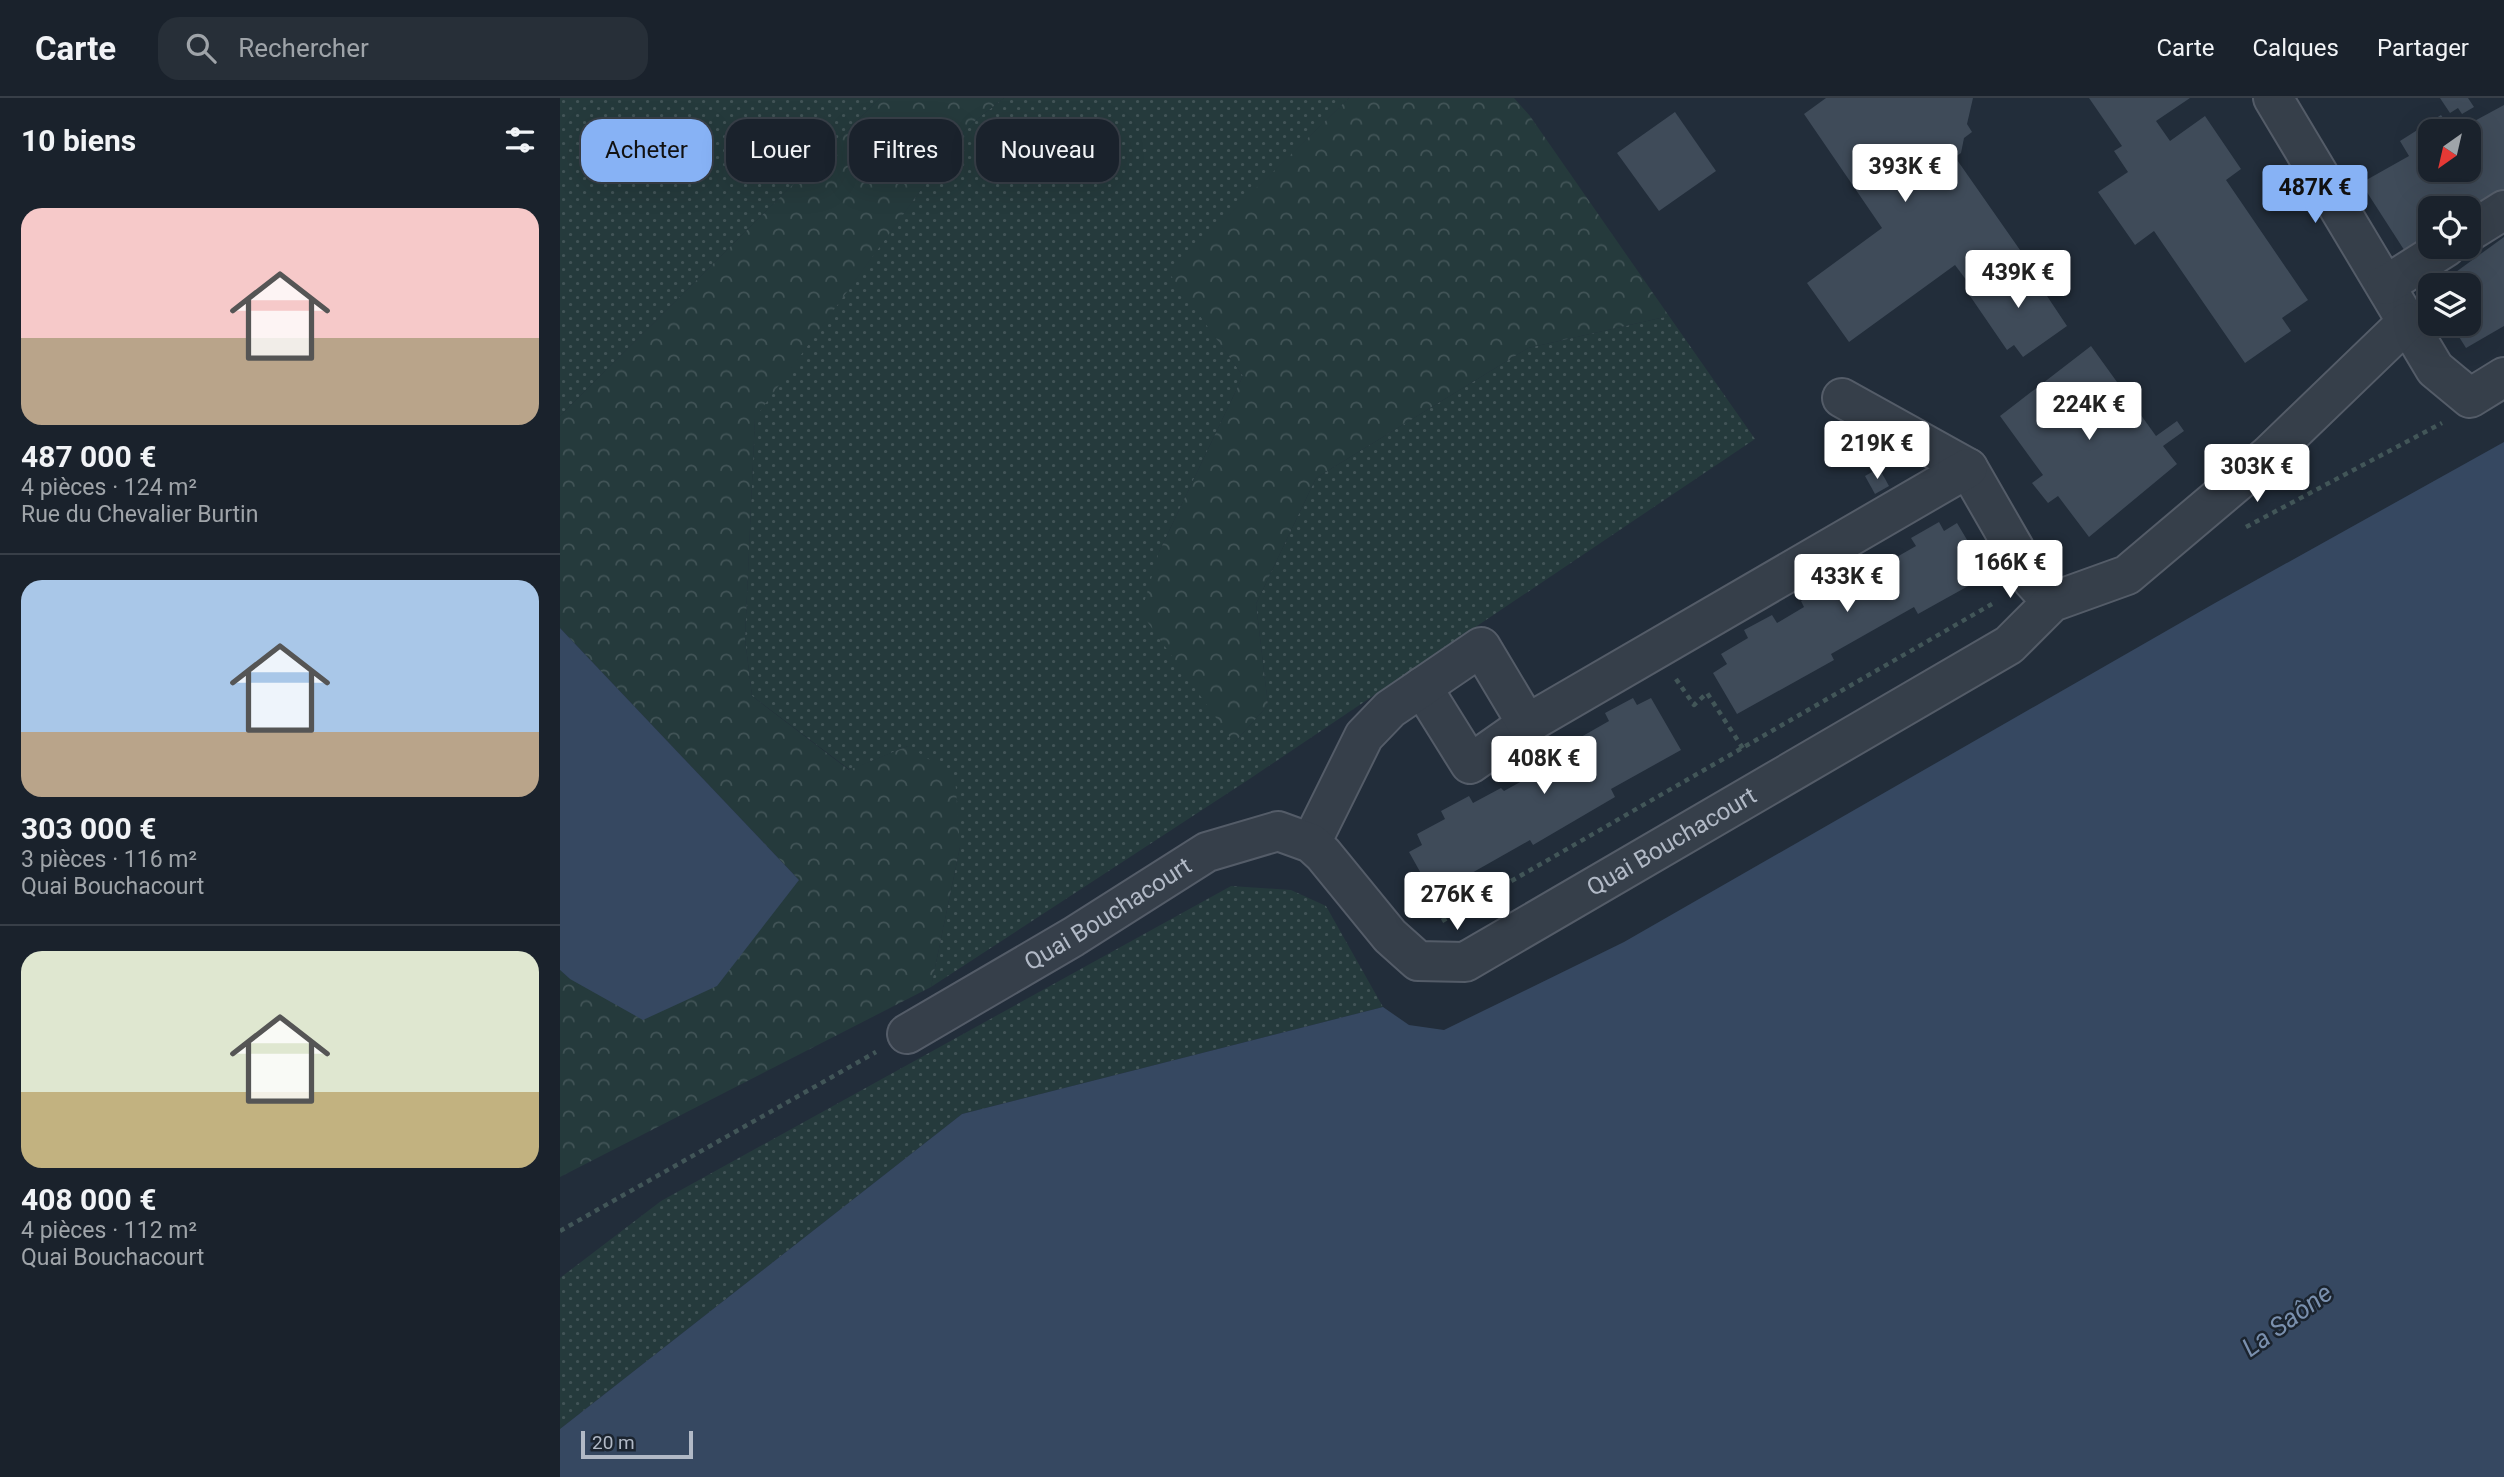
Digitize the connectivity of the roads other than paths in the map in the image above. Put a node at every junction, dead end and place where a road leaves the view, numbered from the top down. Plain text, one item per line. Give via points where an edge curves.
1 (2273, 98) edge
2 (2504, 210) edge
3 (2481, 224) edge
4 (2427, 259) edge
5 (2386, 285) junction
6 (2407, 322) junction
7 (2504, 377) edge
8 (1842, 398) dead end
9 (1968, 468) junction
10 (2042, 592) junction
11 (1422, 687) junction
12 (1527, 724) junction
13 (1311, 843) junction
14 (906, 1034) road end

1 - 5 street
2 - 3 street
4 - 5 street
5 - 6 street
6 - 7 street via 2435,369 2470,398
6 - 10 street, Quai Bouchacourt via 2269,455 2127,575
8 - 9 street
9 - 10 street
9 - 12 street
10 - 13 street, Quai Bouchacourt via 2009,645 1465,962 1418,961
11 - 12 street via 1471,764
11 - 12 street via 1481,647
11 - 13 street via 1390,709 1364,736
13 - 14 street, Quai Bouchacourt via 1278,831 1207,852

